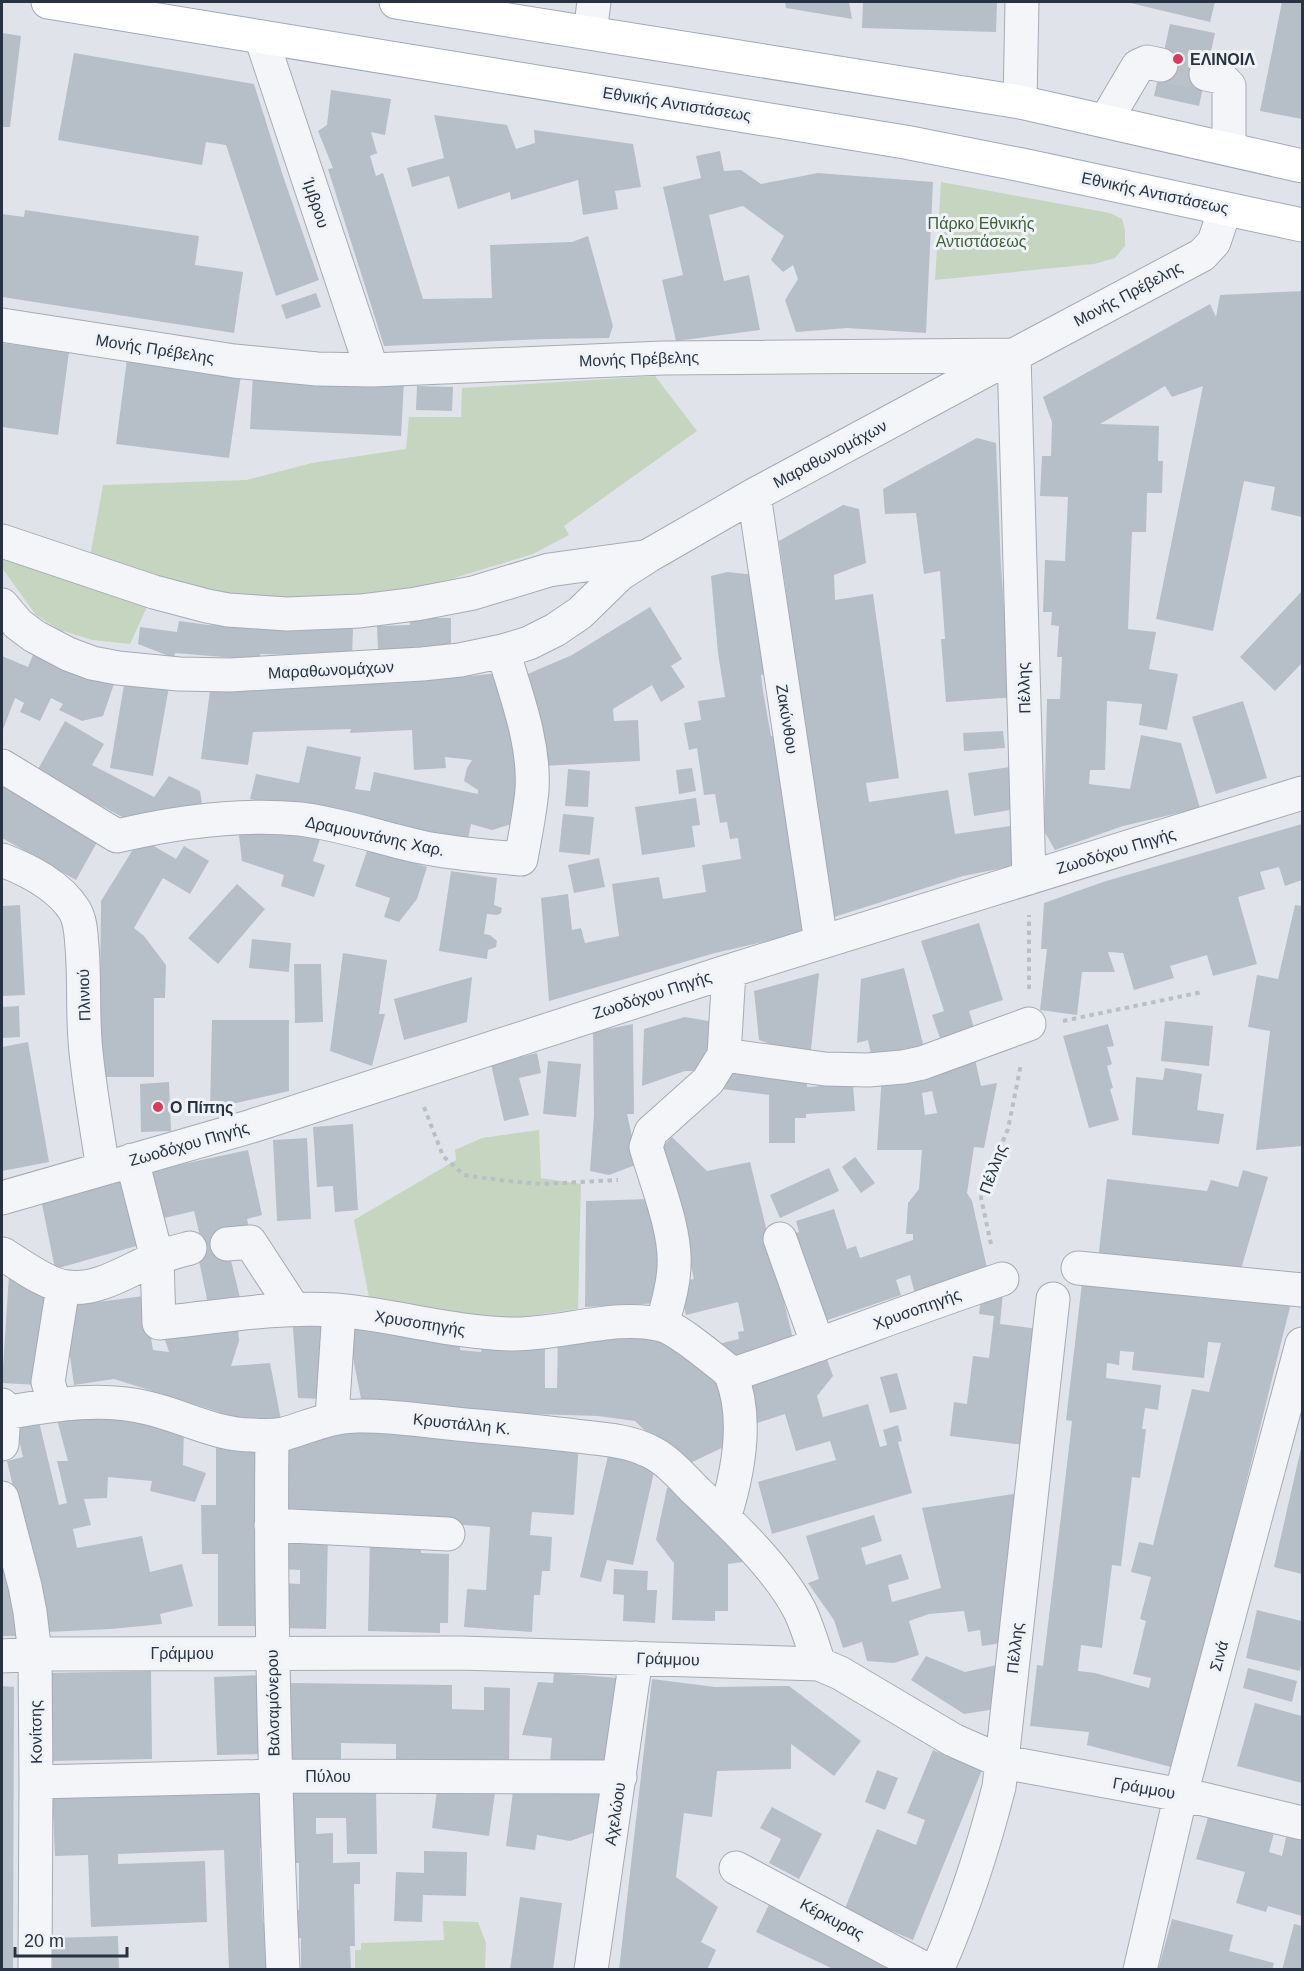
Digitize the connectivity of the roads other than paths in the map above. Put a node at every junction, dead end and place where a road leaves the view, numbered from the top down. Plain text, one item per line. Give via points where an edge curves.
1 (48, 2) edge
2 (396, 2) edge
3 (1022, 2) edge
4 (592, 17) edge
5 (261, 37) junction
6 (1161, 65) tunnel mouth
7 (1206, 74) tunnel mouth
8 (1020, 102) junction
9 (1106, 120) junction
10 (1229, 148) junction
11 (1302, 166) edge
12 (1225, 208) junction
13 (1302, 225) edge
14 (2, 326) edge
15 (1014, 355) junction
16 (372, 370) junction
17 (754, 495) junction
18 (2, 541) edge
19 (648, 556) junction
20 (2, 606) edge
21 (503, 651) junction
22 (2, 766) edge
23 (1302, 793) edge
24 (2, 860) edge
25 (1029, 878) junction
26 (821, 942) junction
27 (729, 971) junction
28 (1029, 1024) road end
29 (724, 1055) junction
30 (117, 1165) junction
31 (2, 1198) edge
32 (780, 1239) dead end
33 (227, 1244) dead end
34 (190, 1248) dead end
35 (2, 1253) edge
36 (157, 1258) junction
37 (1078, 1268) dead end
38 (1002, 1279) road end
39 (63, 1287) junction
40 (1302, 1290) edge
41 (1053, 1299) dead end
42 (293, 1308) junction
43 (339, 1311) junction
44 (662, 1325) junction
45 (1302, 1344) edge
46 (818, 1345) junction
47 (730, 1375) junction
48 (55, 1405) junction
49 (332, 1418) junction
50 (2, 1421) edge
51 (272, 1436) junction
52 (2, 1501) edge
53 (724, 1518) junction
54 (271, 1526) junction
55 (448, 1534) dead end
56 (272, 1652) junction
57 (35, 1654) junction
58 (2, 1656) edge
59 (636, 1658) junction
60 (819, 1664) junction
61 (1003, 1762) junction
62 (274, 1776) junction
63 (620, 1777) junction
64 (36, 1782) junction
65 (1182, 1794) junction
66 (1302, 1823) edge
67 (736, 1868) dead end
68 (35, 1970) edge
69 (283, 1970) edge
70 (591, 1970) edge
71 (927, 1970) edge
72 (937, 1970) edge
73 (1140, 1970) edge

1 - 5 main road, Εθνικής Αντιστάσεως
2 - 4 main road
3 - 8 street
4 - 8 main road
5 - 12 main road, Εθνικής Αντιστάσεως via 894,140
5 - 16 street, Ίμβρου
6 - 9 street via 1147,62 1138,66
7 - 10 street via 1220,77 1229,86
8 - 9 main road
9 - 10 main road
10 - 11 main road
12 - 13 main road, Εθνικής Αντιστάσεως
12 - 15 street, Μονής Πρέβελης via 1214,242 1202,255
14 - 16 street, Μονής Πρέβελης via 266,365
15 - 16 street, Μονής Πρέβελης via 663,358
15 - 17 street, Μαραθωνομάχων
15 - 25 street, Πέλλης
17 - 19 street, Μαραθωνομάχων
17 - 26 street, Ζακύνθου
18 - 19 street, Μαραθωνομάχων via 207,606 287,614 416,604 473,593 549,570
19 - 21 street, Μαραθωνομάχων via 555,630
20 - 21 street, Μαραθωνομάχων via 34,636 68,654 118,668 179,674 230,675 422,664
21 - 22 street, Δραμουντάνης Χαρ. via 524,723 530,760 532,790 521,859 452,853 322,823 280,818 226,819 117,836
23 - 25 street, Ζωοδόχου Πηγής
24 - 30 street, Πλινιού via 45,881 76,913 84,985 85,1050
25 - 26 street, Ζωοδόχου Πηγής
26 - 27 street, Ζωοδόχου Πηγής
27 - 29 street
27 - 30 street, Ζωοδόχου Πηγής via 252,1126
28 - 29 street via 903,1067 825,1070
29 - 44 street via 708,1081 651,1131 646,1148 670,1232 675,1265
30 - 31 street, Ζωοδόχου Πηγής
30 - 36 street, Χρυσοπηγής
32 - 46 street
33 - 42 street via 250,1242
34 - 36 street
35 - 39 street
36 - 39 street via 95,1286
36 - 42 street, Χρυσοπηγής via 159,1323
37 - 40 street
38 - 46 street, Χρυσοπηγής
39 - 48 street via 48,1382
41 - 61 street, Πέλλης
42 - 43 street, Χρυσοπηγής
43 - 44 street, Χρυσοπηγής via 512,1334 618,1323
43 - 49 street
44 - 47 street, Χρυσοπηγής via 689,1341
45 - 65 street, Σινά
46 - 47 street, Χρυσοπηγής
47 - 53 street via 739,1401 740,1422 736,1469
48 - 50 street, Κρυστάλλη Κ.
48 - 51 street, Κρυστάλλη Κ. via 117,1402 150,1408 236,1435
49 - 51 street, Κρυστάλλη Κ.
49 - 53 street, Κρυστάλλη Κ. via 386,1417 633,1444 674,1470
51 - 54 street, Βαλσαμόνερου
52 - 57 street, Κονίτσης via 25,1586
53 - 60 street, Κρυστάλλη Κ. via 792,1598
54 - 55 street
54 - 56 street, Βαλσαμόνερου
56 - 57 street, Γράμμου
56 - 59 street, Γράμμου
56 - 62 street, Βαλσαμόνερου
57 - 58 street, Γράμμου
57 - 64 street, Κονίτσης
59 - 60 street, Γράμμου
59 - 63 street, Αχελώου
60 - 61 street, Γράμμου via 952,1740
61 - 65 street, Γράμμου
61 - 72 street, Πέλλης via 985,1839
62 - 63 street, Πύλου
62 - 64 street, Πύλου
62 - 69 street, Βαλσαμόνερου
63 - 70 street, Αχελώου
64 - 68 street, Κονίτσης
65 - 66 street, Γράμμου
65 - 73 street, Σινά
67 - 71 street, Κέρκυρας

